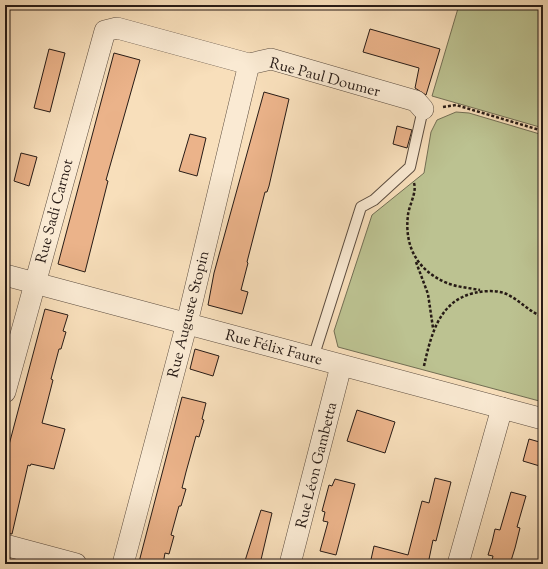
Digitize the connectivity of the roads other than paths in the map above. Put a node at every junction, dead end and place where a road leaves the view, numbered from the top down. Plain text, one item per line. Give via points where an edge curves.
1 (105, 31) joint
2 (249, 64) junction
3 (423, 109) joint
4 (5, 275) edge
5 (35, 283) junction
6 (187, 323) junction
7 (313, 358) junction
8 (341, 366) junction
9 (5, 392) edge
10 (502, 408) junction
11 (543, 419) edge
12 (5, 545) edge
13 (76, 564) edge
14 (123, 564) edge
15 (290, 564) edge
16 (458, 564) edge

1 - 2 street, Rue Paul Doumer via 118,28
1 - 5 street, Rue Sadi Carnot
2 - 3 street, Rue Paul Doumer via 271,59 416,101
2 - 6 street, Rue Auguste Stopin
3 - 7 lane via 410,167 374,200 361,207
4 - 5 street, Rue Félix Faure
5 - 6 street, Rue Félix Faure
5 - 9 street, Rue Sadi Carnot
6 - 7 street, Rue Félix Faure
6 - 14 street, Rue Auguste Stopin
7 - 8 street, Rue Félix Faure
8 - 10 street, Rue Félix Faure
8 - 15 street, Rue Léon Gambetta
10 - 11 street, Rue Félix Faure
10 - 16 street
12 - 13 street

